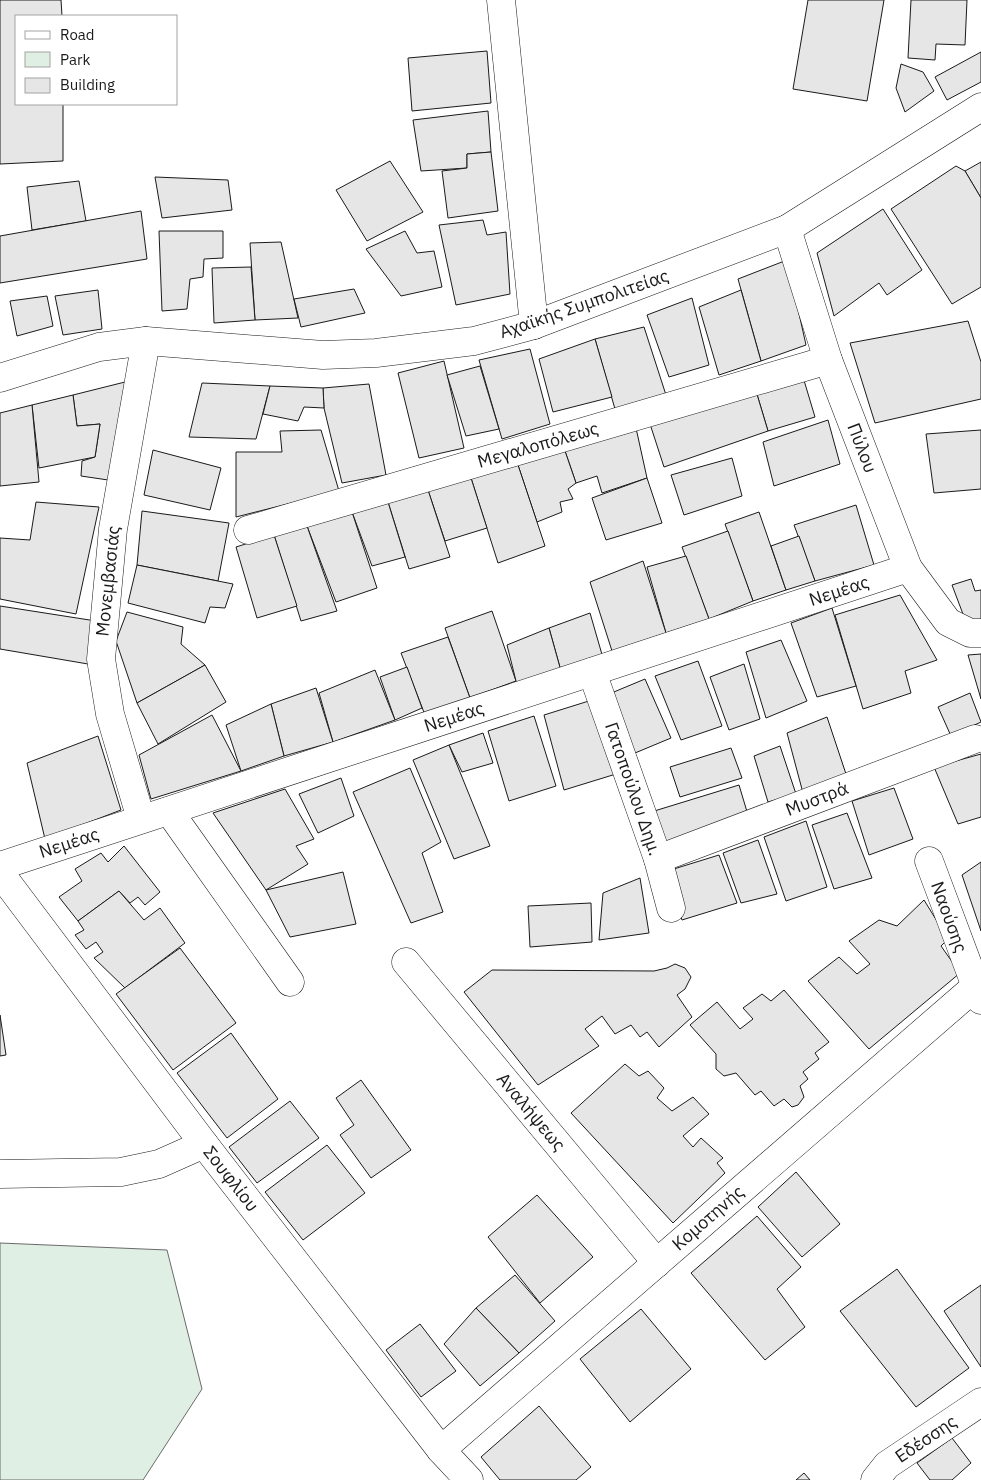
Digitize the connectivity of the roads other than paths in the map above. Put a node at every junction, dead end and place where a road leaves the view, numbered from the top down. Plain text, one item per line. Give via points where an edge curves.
1 (501, 0) edge
2 (981, 107) edge
3 (787, 229) junction
4 (534, 325) junction
5 (146, 341) junction
6 (828, 360) junction
7 (0, 378) edge
8 (248, 530) dead end
9 (908, 568) junction
10 (981, 633) edge
11 (592, 672) junction
12 (975, 739) dead end
13 (169, 811) junction
14 (141, 819) junction
15 (658, 859) junction
16 (929, 861) dead end
17 (0, 866) edge
18 (0, 872) edge
19 (671, 908) dead end
20 (406, 962) dead end
21 (290, 982) dead end
22 (978, 994) edge
23 (204, 1144) junction
24 (0, 1174) edge
25 (657, 1263) junction
26 (981, 1402) edge
27 (441, 1450) junction
28 (469, 1480) edge
29 (875, 1480) edge

1 - 4 street
2 - 3 street, Αχαϊκής Συμπολιτείας
3 - 4 street, Αχαϊκής Συμπολιτείας
3 - 6 street, Πύλου
4 - 5 street, Αχαϊκής Συμπολιτείας via 474,341 376,353 323,354
5 - 7 street, Αχαϊκής Συμπολιτείας via 99,347
5 - 14 street, Μονεμβασιάς via 113,529 101,659 110,714
6 - 8 street, Μεγαλοπόλεως
6 - 9 street, Πύλου
9 - 10 street, Πύλου via 948,622 970,633
9 - 11 street, Νεμέας
11 - 13 street, Νεμέας
11 - 15 street, Γατοπούλου Δημ.
12 - 15 street, Μυστρά
13 - 14 street, Νεμέας
13 - 21 street
14 - 17 street, Νεμέας
15 - 19 street, Γατοπούλου Δημ.
16 - 22 street, Ναούσης
18 - 23 street, Σουφλίου
20 - 25 street, Αναλήψεως
22 - 25 street, Κομοτηνής
23 - 24 street via 160,1164 121,1172
23 - 27 street, Σουφλίου
25 - 27 street, Κομοτηνής
26 - 29 street, Εδέσσης via 887,1465
27 - 28 street, Σουφλίου

